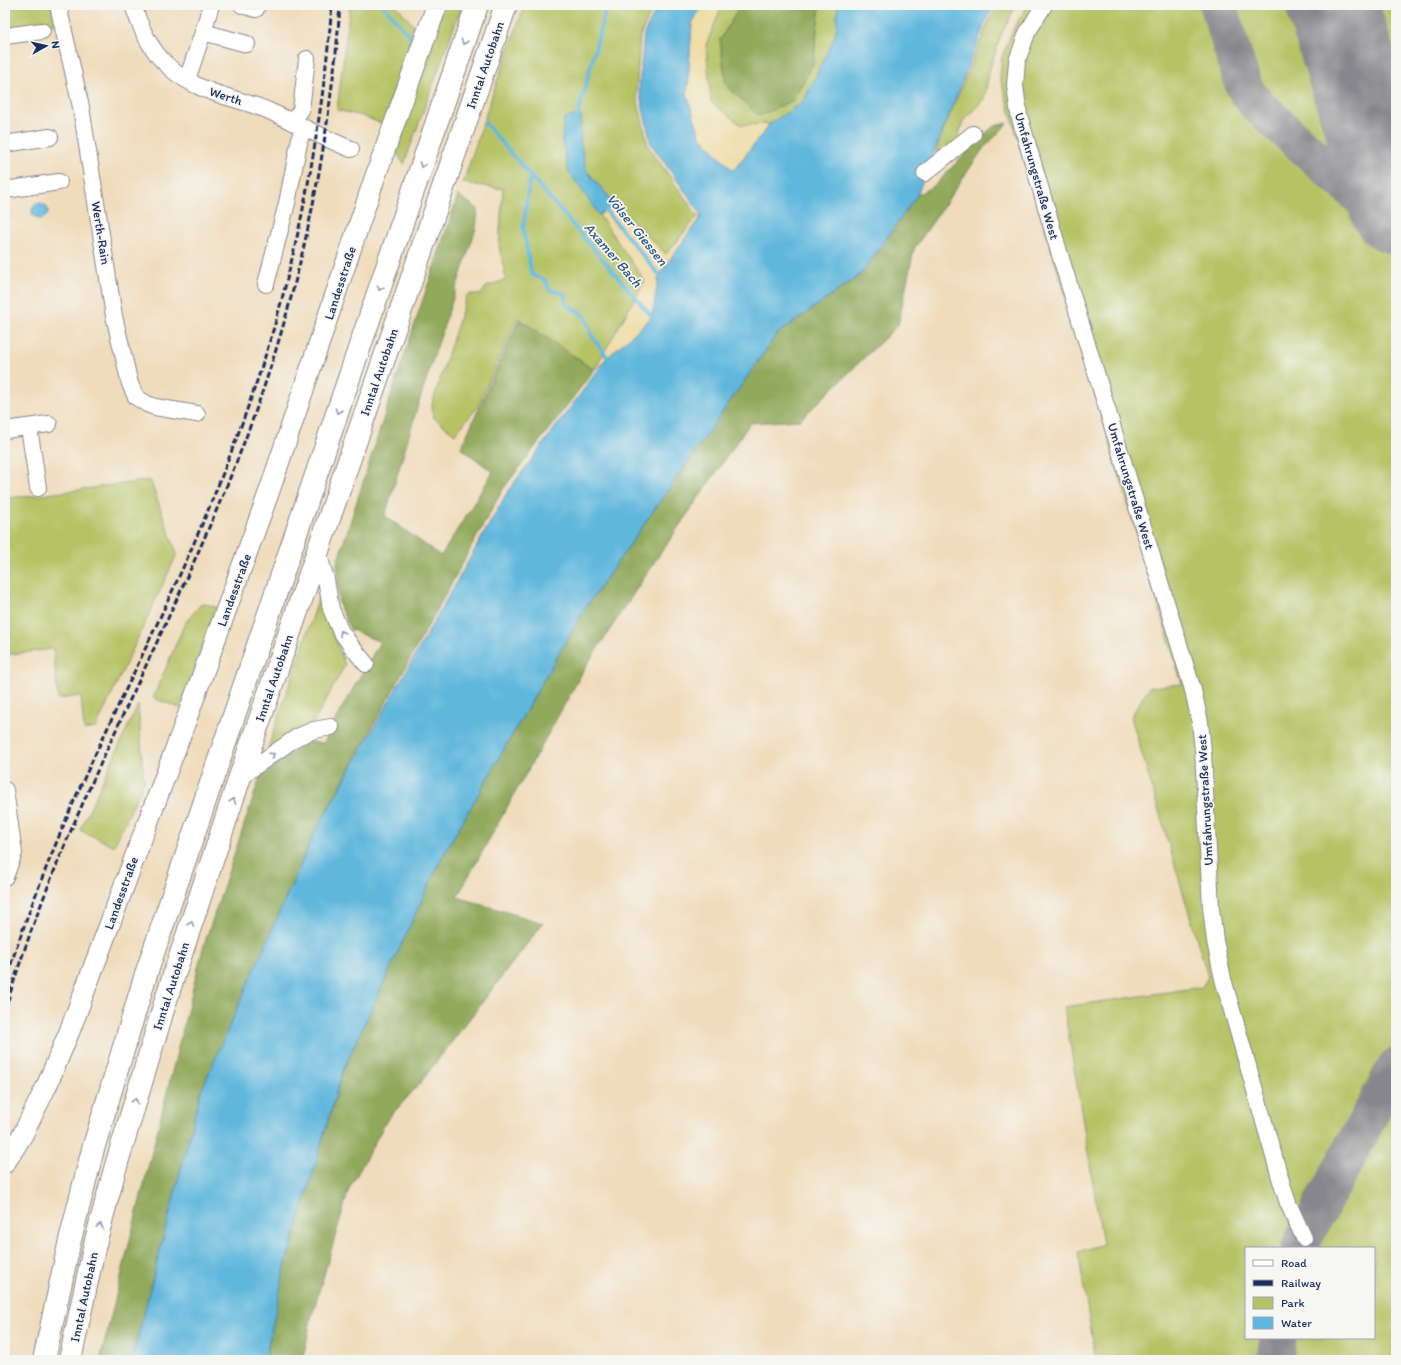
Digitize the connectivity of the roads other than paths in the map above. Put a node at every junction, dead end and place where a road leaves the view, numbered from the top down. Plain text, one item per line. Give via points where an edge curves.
1 (58, 5) edge
2 (133, 5) edge
3 (211, 5) edge
4 (437, 5) edge
5 (477, 5) edge
6 (506, 5) edge
7 (1044, 5) edge
8 (42, 31) dead end
9 (203, 32) junction
10 (7, 36) edge
11 (247, 44) dead end
12 (307, 59) dead end
13 (187, 80) junction
14 (297, 125) junction
15 (973, 134) dead end
16 (50, 138) dead end
17 (5, 144) edge
18 (352, 149) dead end
19 (925, 173) dead end
20 (59, 182) dead end
21 (5, 190) edge
22 (266, 284) dead end
23 (198, 414) dead end
24 (49, 424) dead end
25 (29, 427) junction
26 (5, 430) edge
27 (38, 488) dead end
28 (318, 552) junction
29 (366, 664) dead end
30 (331, 727) dead end
31 (240, 778) junction
32 (5, 790) edge
33 (5, 877) edge
34 (5, 1163) edge
35 (1304, 1238) dead end
36 (44, 1360) edge
37 (70, 1360) edge

1 - 23 street, Werth-Rain via 81,107 114,316 130,384 136,397 147,404
2 - 13 street, Werth via 142,32 153,51
3 - 9 street
4 - 34 main road, Landesstraße via 374,180 270,492 91,974 47,1086
5 -> 36 highway, Inntal Autobahn via 148,971 94,1149 70,1240
6 - 28 highway, Inntal Autobahn
7 - 35 street, Umfahrungstraße West via 1027,33 1017,61 1015,86 1018,110 1193,690 1203,750 1215,941 1223,979 1280,1181
8 - 10 street
9 - 11 street
9 - 13 street
12 - 14 street
13 - 14 street, Werth via 200,87 244,101
14 - 18 street, Werth
14 - 22 street via 287,203
15 - 19 street
16 - 17 street
20 - 21 street
24 - 25 street
25 - 26 street
25 - 27 street
29 -> 28 street via 340,630 331,609
28 - 31 highway, Inntal Autobahn
31 -> 30 street via 297,737
37 -> 31 highway, Inntal Autobahn via 95,1244 115,1169 169,990
32 - 33 street via 14,853

